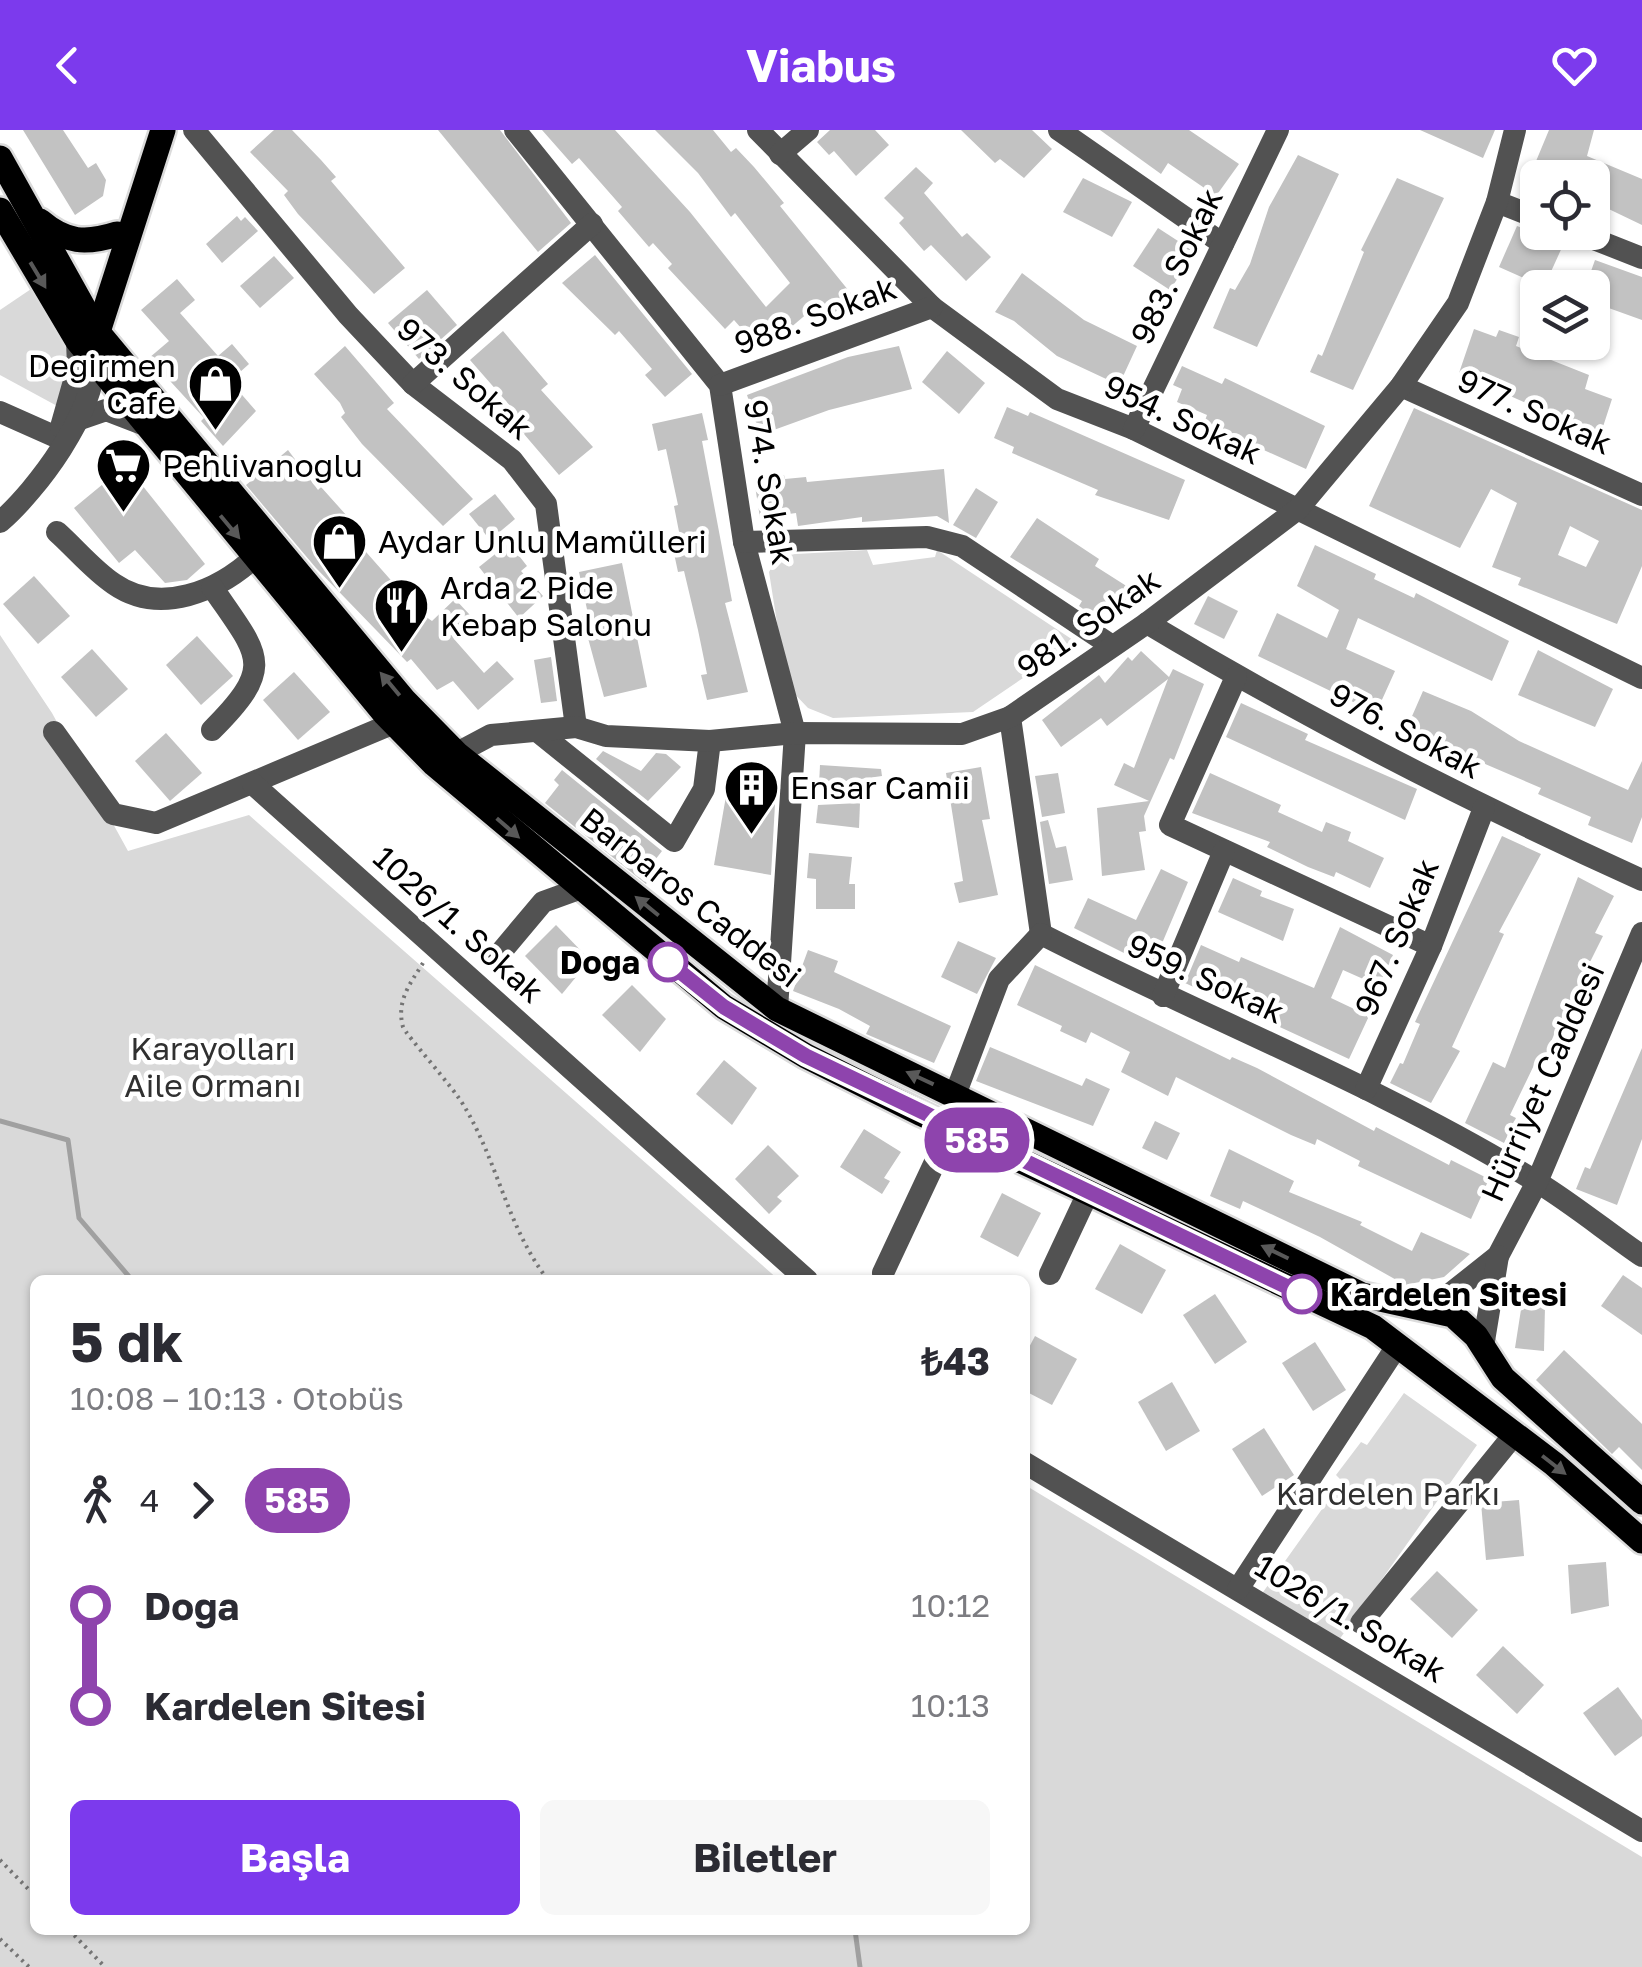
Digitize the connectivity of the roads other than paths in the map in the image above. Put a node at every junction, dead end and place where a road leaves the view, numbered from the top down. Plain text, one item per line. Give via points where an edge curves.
1 (162, 130) edge
2 (194, 130) edge
3 (515, 130) edge
4 (758, 130) edge
5 (808, 130) edge
6 (1059, 130) edge
7 (1278, 130) edge
8 (1515, 130) edge
9 (780, 154) junction
10 (0, 158) edge
11 (1498, 202) junction
12 (0, 210) edge
13 (1520, 211) edge
14 (31, 214) junction
15 (592, 224) junction
16 (126, 226) junction
17 (1223, 244) junction
18 (1610, 245) edge
19 (1642, 258) edge
20 (83, 306) junction
21 (932, 307) junction
22 (87, 335) junction
23 (94, 362) junction
24 (413, 384) junction
25 (720, 385) junction
26 (1401, 386) junction
27 (0, 412) edge
28 (77, 420) junction
29 (146, 425) junction
30 (1134, 429) junction
31 (63, 440) junction
32 (1642, 495) edge
33 (1298, 509) junction
34 (0, 522) edge
35 (57, 532) dead end
36 (744, 542) junction
37 (255, 558) junction
38 (212, 586) junction
39 (1147, 624) junction
40 (1112, 646) junction
41 (1236, 677) junction
42 (1642, 678) edge
43 (1010, 717) junction
44 (394, 724) junction
45 (576, 727) junction
46 (212, 730) dead end
47 (537, 731) junction
48 (54, 732) dead end
49 (795, 733) junction
50 (710, 741) junction
51 (446, 759) junction
52 (253, 784) junction
53 (1484, 808) junction
54 (1224, 851) junction
55 (1642, 880) edge
56 (579, 889) junction
57 (1642, 933) edge
58 (1041, 934) junction
59 (1432, 946) junction
60 (496, 958) dead end
61 (1164, 996) junction
62 (777, 1010) junction
63 (1366, 1089) junction
64 (955, 1095) junction
65 (951, 1128) junction
66 (1537, 1182) junction
67 (1088, 1192) junction
68 (1498, 1256) junction
69 (1642, 1256) edge
70 (883, 1274) dead end
71 (1050, 1274) dead end
72 (801, 1275) edge
73 (1430, 1310) junction
74 (1483, 1347) junction
75 (1406, 1353) junction
76 (1448, 1386) junction
77 (1514, 1436) junction
78 (1030, 1466) edge
79 (1642, 1502) edge
80 (1642, 1541) edge
81 (1238, 1589) junction
82 (1361, 1623) dead end
83 (1642, 1831) edge

1 - 16 main road
2 - 24 street, 973. Sokak
3 - 15 street, 974. Sokak
4 - 9 street, 954. Sokak
5 - 9 street
6 - 17 street
7 - 17 street, 983. Sokak
8 - 11 street, 981. Sokak
9 - 21 street, 954. Sokak
10 - 14 main road, Barbaros Caddesi
11 - 13 street
11 - 26 street, 981. Sokak via 1458,302
12 -> 22 main road, Barbaros Caddesi
14 - 16 main road via 69,241 94,241
14 - 20 main road, Barbaros Caddesi
15 - 24 street
15 - 25 street, 974. Sokak
16 - 20 main road
16 - 22 main road
17 - 30 street, 983. Sokak
18 - 19 street
20 - 22 main road, Barbaros Caddesi
21 - 25 street, 988. Sokak
21 - 30 street, 954. Sokak via 1058,398
22 - 23 main road
22 - 31 street via 61,425
51 -> 22 main road, Barbaros Caddesi via 404,700
23 - 28 street
23 - 29 main road, Barbaros Caddesi
24 - 45 street, 973. Sokak via 512,460 546,504
25 - 36 street, 974. Sokak
26 - 32 street, 977. Sokak
26 - 33 street, 981. Sokak
27 - 31 street
28 - 29 street via 106,410
28 - 31 street
29 -> 37 main road, Barbaros Caddesi
30 - 33 street, 954. Sokak
31 - 34 street via 40,479
33 - 39 street, 981. Sokak
33 - 42 street, 954. Sokak
35 - 38 street via 126,592 163,600
36 - 40 street via 927,537 962,546
36 - 49 street, 974. Sokak
37 - 38 street
37 - 44 main road, Barbaros Caddesi
38 - 46 street via 244,633 256,667 251,686
39 - 40 street, 981. Sokak
39 - 41 street, 976. Sokak
40 - 43 street, 981. Sokak
41 - 53 street, 976. Sokak
41 - 54 street via 1170,826
43 - 49 street, 981. Sokak via 962,734
43 - 58 street
44 - 51 main road, Barbaros Caddesi
44 - 52 street
45 - 47 street, 981. Sokak
45 - 50 street, 981. Sokak via 606,736
47 - 50 street via 674,841 704,789
47 - 51 street, 981. Sokak via 492,736
48 - 52 street via 113,814 156,823
49 - 50 street, 981. Sokak
49 - 62 street, 974. Sokak
51 -> 56 main road, Barbaros Caddesi
62 -> 51 main road, Barbaros Caddesi
52 - 72 street, 1026/1. Sokak
53 - 55 street, 976. Sokak
53 - 59 street, 967. Sokak
54 - 59 street
54 - 61 street
56 - 60 street via 543,902
56 - 65 main road, Barbaros Caddesi via 724,1007
57 - 66 street, Hürriyet Caddesi
58 - 61 street, 959. Sokak
58 - 64 street via 1000,979
59 - 63 street, 967. Sokak
61 - 63 street, 959. Sokak
64 -> 62 main road, Barbaros Caddesi
63 - 66 street, 959. Sokak
73 -> 64 main road, Barbaros Caddesi via 1362,1295
65 - 67 main road, Barbaros Caddesi
65 - 70 street
66 - 68 street, Hürriyet Caddesi
66 - 69 street, 959. Sokak
67 - 71 street
67 - 75 main road, Barbaros Caddesi via 1373,1327
68 - 73 street, Hürriyet Caddesi
68 - 74 street, Hürriyet Caddesi
73 - 74 main road, Barbaros Caddesi via 1452,1316
73 - 75 main road, Hürriyet Caddesi via 1409,1331
74 - 76 main road, Hürriyet Caddesi via 1478,1374
74 - 79 main road, Barbaros Caddesi via 1503,1378
75 - 76 main road, Barbaros Caddesi
75 - 81 street
76 - 77 main road, Barbaros Caddesi
77 -> 80 main road, Barbaros Caddesi
77 - 82 street
78 - 81 street, 1026/1. Sokak
81 - 83 street, 1026/1. Sokak

